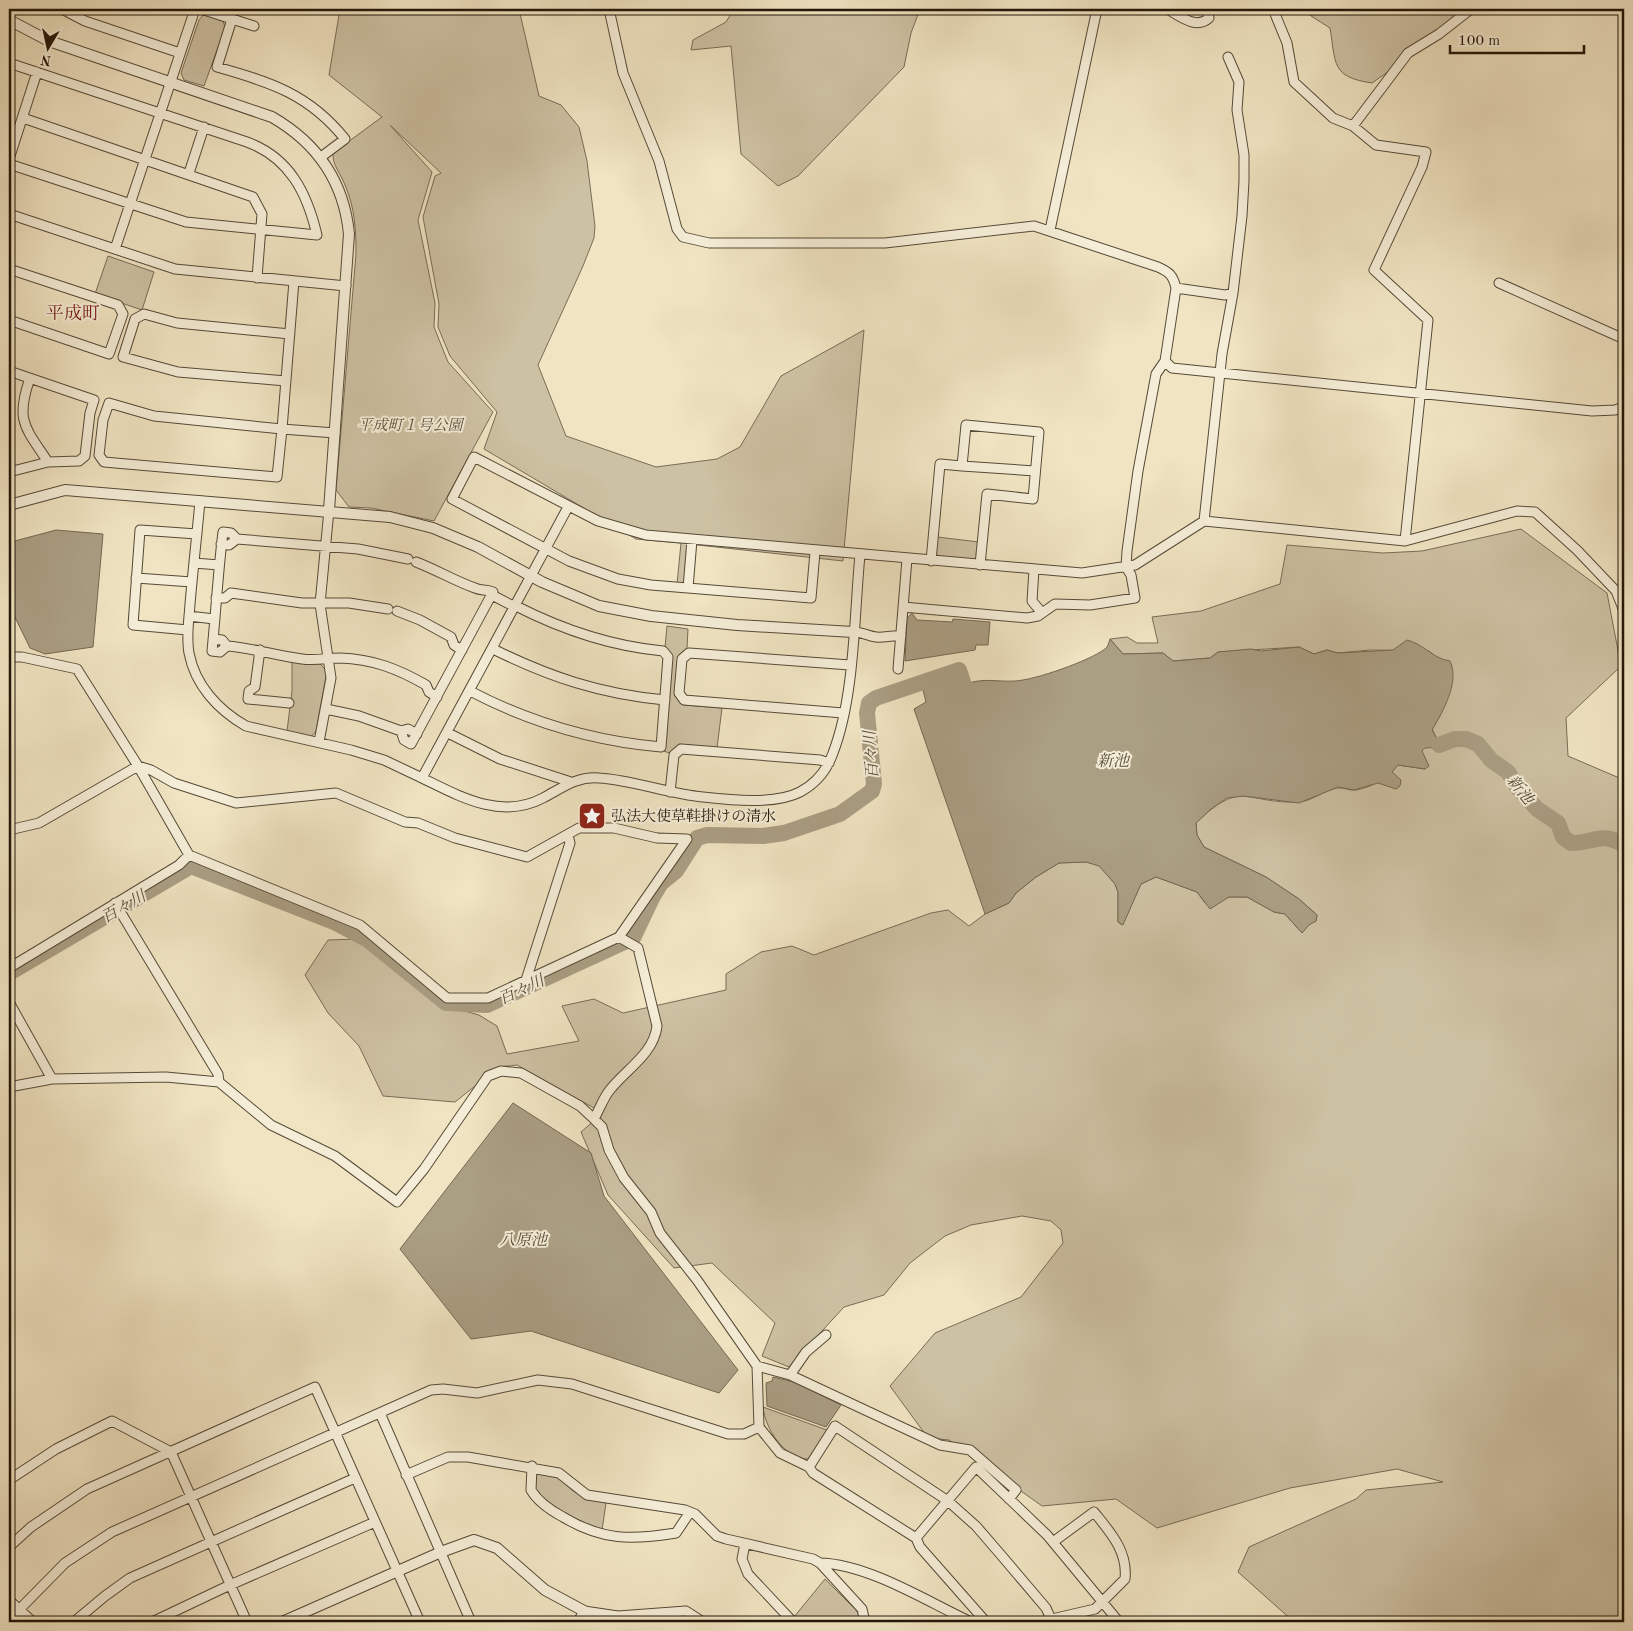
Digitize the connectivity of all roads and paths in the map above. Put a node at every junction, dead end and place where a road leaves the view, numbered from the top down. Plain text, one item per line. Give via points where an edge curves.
1 (62, 9) edge
2 (195, 9) edge
3 (201, 9) edge
4 (610, 9) edge
5 (1097, 9) edge
6 (1167, 9) edge
7 (1206, 9) edge
8 (1273, 9) edge
9 (1471, 9) edge
10 (232, 19) junction
11 (9, 20) edge
12 (254, 26) dead end
13 (180, 53) junction
14 (1228, 57) dead end
15 (9, 63) edge
16 (37, 72) junction
17 (171, 82) junction
18 (160, 112) junction
19 (9, 113) edge
20 (9, 118) edge
21 (23, 118) junction
22 (1353, 126) junction
23 (204, 127) junction
24 (321, 157) junction
25 (9, 159) edge
26 (144, 159) junction
27 (9, 164) edge
28 (189, 173) junction
29 (129, 204) junction
30 (9, 214) edge
31 (261, 230) junction
32 (1050, 230) junction
33 (115, 250) junction
34 (9, 269) edge
35 (257, 278) junction
36 (294, 281) junction
37 (1499, 283) dead end
38 (346, 286) junction
39 (1176, 288) junction
40 (1233, 293) junction
41 (9, 320) edge
42 (290, 334) junction
43 (1624, 339) edge
44 (1164, 361) junction
45 (9, 371) edge
46 (1220, 373) junction
47 (30, 378) junction
48 (286, 381) junction
49 (1420, 393) junction
50 (1624, 407) edge
51 (282, 429) junction
52 (335, 433) junction
53 (48, 462) junction
54 (962, 466) junction
55 (1035, 471) junction
56 (9, 472) edge
57 (200, 501) junction
58 (9, 506) edge
59 (568, 507) junction
60 (329, 510) junction
61 (1204, 521) junction
62 (197, 534) junction
63 (692, 540) junction
64 (1405, 541) junction
65 (325, 547) junction
66 (546, 550) junction
67 (815, 552) junction
68 (860, 555) junction
69 (907, 559) junction
70 (931, 561) junction
71 (194, 563) junction
72 (219, 565) junction
73 (980, 565) junction
74 (1126, 567) junction
75 (1034, 570) junction
76 (532, 577) junction
77 (136, 578) junction
78 (192, 582) junction
79 (217, 586) junction
80 (688, 588) junction
81 (231, 593) junction
82 (216, 598) junction
83 (490, 599) junction
84 (320, 604) junction
85 (903, 606) junction
86 (516, 607) junction
87 (1624, 611) edge
88 (1042, 613) junction
89 (189, 616) junction
90 (214, 619) junction
91 (188, 630) junction
92 (853, 632) junction
93 (900, 636) junction
94 (451, 637) junction
95 (467, 640) junction
96 (493, 649) junction
97 (260, 650) junction
98 (462, 650) junction
99 (9, 656) edge
100 (328, 659) junction
101 (850, 665) junction
102 (898, 669) dead end
103 (426, 685) junction
104 (442, 687) junction
105 (470, 691) junction
106 (437, 697) junction
107 (665, 700) junction
108 (289, 703) dead end
109 (326, 709) junction
110 (843, 713) junction
111 (448, 734) junction
112 (319, 742) junction
113 (828, 763) junction
114 (138, 766) junction
115 (422, 778) junction
116 (571, 782) junction
117 (670, 792) junction
118 (9, 830) edge
119 (568, 835) junction
120 (189, 855) junction
121 (115, 903) junction
122 (619, 937) junction
123 (9, 968) edge
124 (526, 980) junction
125 (9, 1002) edge
126 (52, 1079) junction
127 (219, 1082) junction
128 (9, 1087) edge
129 (594, 1119) junction
130 (826, 1335) dead end
131 (757, 1366) junction
132 (790, 1375) junction
133 (380, 1413) junction
134 (759, 1427) junction
135 (335, 1433) junction
136 (171, 1452) junction
137 (532, 1466) junction
138 (808, 1467) junction
139 (406, 1475) junction
140 (355, 1478) junction
141 (9, 1480) edge
142 (191, 1496) junction
143 (1009, 1499) junction
144 (948, 1501) junction
145 (690, 1512) junction
146 (375, 1522) junction
147 (916, 1538) junction
148 (212, 1541) junction
149 (1053, 1542) junction
150 (745, 1544) junction
151 (9, 1547) edge
152 (440, 1552) junction
153 (820, 1563) junction
154 (397, 1571) junction
155 (230, 1585) junction
156 (9, 1600) edge
157 (1102, 1603) junction
158 (19, 1609) junction
159 (584, 1611) junction
160 (1051, 1619) junction
161 (9, 1620) edge
162 (33, 1622) edge
163 (74, 1622) edge
164 (152, 1622) edge
165 (247, 1622) edge
166 (282, 1622) edge
167 (420, 1622) edge
168 (472, 1622) edge
169 (578, 1622) edge
170 (703, 1622) edge
171 (793, 1622) edge
172 (865, 1622) edge
173 (971, 1622) edge
174 (986, 1622) edge
175 (1039, 1622) edge
176 (1119, 1622) edge

1 - 13 street via 85,21
2 - 13 street
3 - 10 street
4 - 32 street via 623,73 660,161 677,230 683,237 709,243 885,243 1034,226
5 - 32 street
6 - 7 street via 1197,24 1209,18
8 - 22 street via 1287,43 1294,82 1333,118
9 - 22 street via 1408,53
10 - 12 street
10 - 24 street via 217,67 279,86 320,112 344,139
11 - 17 street via 49,41
13 - 17 street
14 - 40 street via 1239,82 1237,110 1245,159
15 - 16 street
16 - 18 street
16 - 21 street
17 - 18 street
17 - 24 street via 272,117 295,132
18 - 23 street
18 - 26 street
19 - 20 street
21 - 25 street
21 - 26 street
22 - 49 street via 1376,145 1426,152 1422,168 1374,270 1428,320
23 - 28 street
23 - 31 street via 256,145 283,164 303,192 317,235
24 - 38 street via 338,186 346,212 350,234
26 - 28 street
26 - 29 street
27 - 29 street
28 - 31 street via 253,197 261,210
29 - 31 street via 186,222
29 - 33 street
30 - 33 street
31 - 35 street
32 - 39 street via 1169,272
33 - 35 street via 175,269
34 - 41 street via 118,305 123,314 109,354
35 - 36 street
36 - 38 street
36 - 42 street
37 - 43 street
38 - 52 street
39 - 40 street via 1225,295
39 - 44 street
40 - 46 street
42 - 48 street
42 - 48 street via 177,323 144,314 135,319 123,357 178,372
44 - 46 street via 1172,368
44 - 74 street via 1156,374 1138,471
45 - 47 street
46 - 49 street
46 - 61 street
47 - 53 street via 22,404 23,420
47 - 53 street via 94,400 85,456 79,461
48 - 51 street
49 - 50 street via 1592,411
49 - 64 street
51 - 51 street via 154,416 109,403 103,420 99,456 104,462 277,477
51 - 52 street
52 - 60 street
53 - 56 street
54 - 55 street
54 - 55 street via 966,425 1039,432
54 - 70 street via 940,464
55 - 73 street via 1033,499 987,494
57 - 58 street via 65,490
57 - 60 street
57 - 62 street
59 - 63 street via 633,532
59 - 66 street
59 - 66 street via 474,457 452,499
60 - 65 street
60 - 76 street via 390,517 433,528 478,546
61 - 64 street
61 - 74 street via 1135,565
62 - 71 street
62 - 77 street via 140,530
63 - 67 street
63 - 80 street
64 - 87 street via 1517,511 1534,512 1616,591
65 - 72 street via 237,539 231,533 223,532
65 - 83 street via 375,552 412,561 439,570 477,590 485,588 493,592
65 - 84 street
66 - 76 street
66 - 80 street via 618,579
67 - 68 street
67 - 80 street via 811,598
68 - 69 street
68 - 92 street
69 - 70 street
69 - 85 street
70 - 73 street
71 - 72 street
71 - 78 street
72 - 79 street
73 - 75 street
74 - 75 street via 1082,573
74 - 88 street via 1131,575 1135,598 1090,605 1055,604
75 - 88 street via 1032,601
76 - 86 street
76 - 92 street via 580,599 632,613 737,625
77 - 78 street
77 - 91 street via 133,625
78 - 89 street
79 - 81 street via 226,587
79 - 82 street
81 - 82 street via 225,598
81 - 84 street
82 - 90 street
83 - 86 street
83 - 95 street
84 - 94 street via 349,603 393,610
84 - 100 street
85 - 88 street via 1027,618
85 - 93 street
86 - 96 street
86 - 107 street via 586,636 662,651 668,656
89 - 90 street
89 - 91 street
90 - 97 street via 213,640 222,640 227,646
91 - 112 street via 189,654 199,682 231,718 246,726
92 - 93 street via 867,632 880,637 886,634
92 - 101 street
93 - 102 street
94 - 95 street via 458,635
94 - 98 street via 454,645
95 - 98 street
96 - 105 street
96 - 107 street via 567,681 609,692
97 - 100 street via 304,660
97 - 108 street via 255,687 249,691 248,699
98 - 104 street
99 - 114 street via 77,670
100 - 103 street via 392,666
100 - 109 street via 331,678
101 - 110 street
101 - 110 street via 689,653 682,659 679,693 684,700
103 - 104 street via 434,683
103 - 106 street via 429,692
104 - 106 street
105 - 107 street via 559,729 600,739 662,747
105 - 111 street
106 - 109 street via 411,744 404,740 401,731 359,716
109 - 112 street
110 - 113 street via 834,753
111 - 115 street
111 - 116 street via 507,761
112 - 115 street via 384,760
113 - 117 street via 810,785 783,799 703,797
113 - 117 street via 681,749 674,755
114 - 118 street via 39,823
114 - 119 street via 174,783 236,803 336,793 405,822 418,823 455,838 527,857
114 - 120 street
115 - 116 street via 472,803 500,807 534,802
116 - 117 street via 602,778
119 - 122 street via 579,828 614,828 657,838 687,839
119 - 124 street via 570,843
120 - 121 street via 179,865
120 - 124 street via 360,925 448,998 488,998
121 - 123 street
121 - 127 street via 218,1074
122 - 124 street
122 - 129 street via 638,948 658,1026 656,1035 634,1066 609,1091
125 - 126 street
126 - 127 street via 166,1077
126 - 128 street
127 - 129 street via 271,1125 335,1156 397,1202 424,1169 488,1076 501,1071 521,1073 580,1106
129 - 131 street via 602,1127 620,1170 651,1212 660,1233
130 - 132 street via 806,1352
131 - 132 street
131 - 134 street
132 - 143 street via 940,1445 970,1450 1016,1490
133 - 134 street via 431,1390 477,1393 547,1380 572,1384 728,1434 744,1434
133 - 135 street
133 - 139 street
134 - 138 street via 780,1453
135 - 136 street via 315,1387
135 - 140 street
135 - 142 street
136 - 141 street via 112,1422 56,1448
136 - 142 street
136 - 151 street via 76,1495
137 - 139 street via 460,1456
137 - 145 street via 559,1473 587,1494
137 - 145 street via 529,1484 539,1500 578,1526 600,1534 637,1538 676,1533
138 - 144 street via 835,1426
138 - 147 street
139 - 152 street
140 - 146 street
140 - 148 street
142 - 148 street
142 - 158 street via 92,1544 55,1572
143 - 144 street via 976,1467
143 - 149 street
144 - 147 street
144 - 160 street via 976,1526 1046,1608
145 - 150 street via 717,1536
146 - 154 street
146 - 155 street
147 - 174 street via 920,1547
148 - 155 street
148 - 163 street via 130,1578
149 - 157 street
149 - 157 street via 1094,1512 1119,1544 1126,1572 1123,1583
150 - 153 street
150 - 171 street via 742,1559 748,1574
152 - 154 street
152 - 159 street via 467,1541 488,1544 497,1548 545,1590
152 - 168 street
153 - 172 street via 862,1609
153 - 173 street via 862,1570
154 - 166 street
154 - 167 street
155 - 164 street
155 - 165 street
156 - 158 street
157 - 160 street via 1095,1609
157 - 176 street
158 - 161 street
158 - 162 street
159 - 169 street
159 - 170 street via 624,1616 686,1611
160 - 175 street

